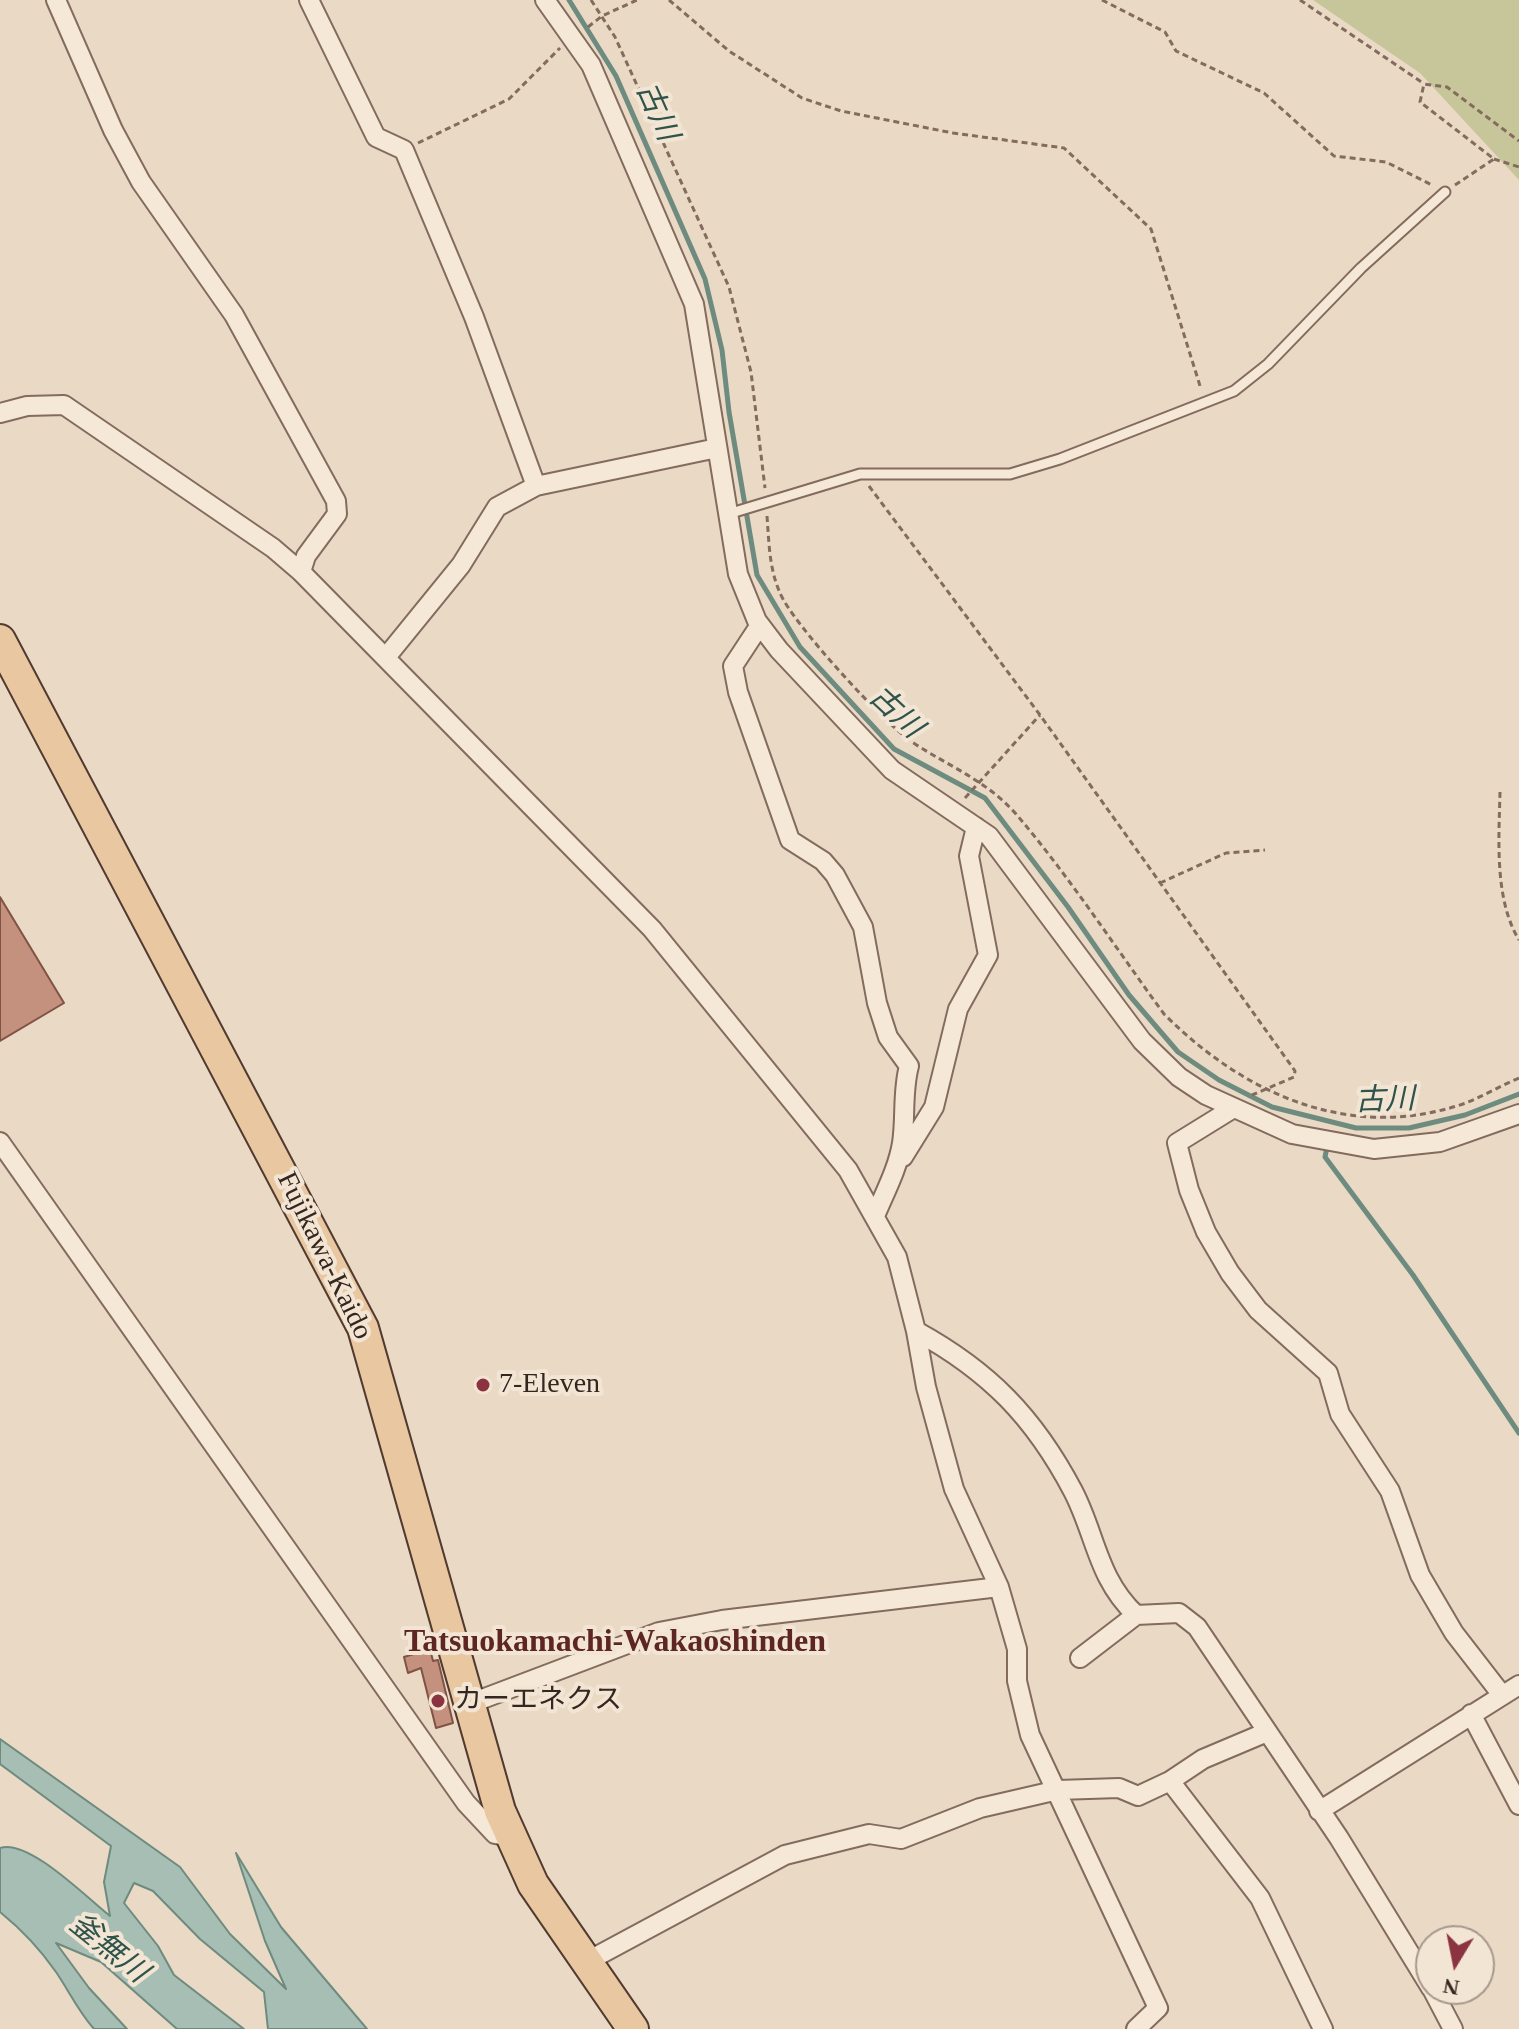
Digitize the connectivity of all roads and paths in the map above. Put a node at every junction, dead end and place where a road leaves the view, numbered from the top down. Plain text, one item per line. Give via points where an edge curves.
1 (56, 0) edge
2 (309, 0) edge
3 (545, 0) edge
4 (591, 0) edge
5 (637, 0) edge
6 (669, 0) edge
7 (1102, 0) edge
8 (1300, 0) edge
9 (600, 18) junction
10 (563, 45) dead end
11 (1424, 84) junction
12 (1519, 141) edge
13 (404, 150) junction
14 (1494, 159) junction
15 (1519, 167) edge
16 (1445, 192) junction
17 (1205, 403) junction
18 (0, 413) edge
19 (717, 448) junction
20 (860, 474) junction
21 (536, 486) junction
22 (762, 506) junction
23 (731, 513) junction
24 (301, 572) junction
25 (756, 631) dead end
26 (0, 640) edge
27 (387, 656) junction
28 (1040, 715) junction
29 (980, 779) junction
30 (1500, 792) dead end
31 (962, 802) dead end
32 (976, 827) junction
33 (1265, 850) dead end
34 (1160, 883) junction
35 (1519, 940) edge
36 (1519, 1078) edge
37 (1263, 1089) junction
38 (1255, 1092) dead end
39 (1232, 1109) junction
40 (1519, 1114) edge
41 (0, 1142) edge
42 (892, 1178) junction
43 (875, 1216) junction
44 (916, 1331) junction
45 (999, 1587) junction
46 (1136, 1615) junction
47 (1080, 1658) dead end
48 (1519, 1685) edge
49 (1502, 1695) junction
50 (469, 1704) junction
51 (1471, 1714) junction
52 (1267, 1732) junction
53 (1170, 1781) junction
54 (1058, 1790) junction
55 (1519, 1805) edge
56 (1319, 1811) junction
57 (511, 1837) junction
58 (586, 1962) junction
59 (1415, 1963) edge
60 (1440, 2005) edge
61 (633, 2029) edge
62 (1136, 2029) edge
63 (1323, 2029) edge
64 (1453, 2029) edge

1 - 24 street via 141,182 234,315 336,501 337,514 306,556
2 - 13 street via 376,137
3 - 19 street via 591,65 679,266 697,318
4 - 9 path
5 - 9 path
6 - 17 path via 729,51 802,98 953,133 1064,148 1151,229
7 - 16 path via 1165,32 1176,51 1264,93 1334,156 1386,162
8 - 11 path
9 - 22 path via 642,93 729,287 751,372
10 - 13 path via 509,99
11 - 12 path via 1447,87
11 - 14 path via 1420,102
13 - 21 street via 474,317
14 - 15 path
14 - 16 path
16 - 17 lane via 1361,268 1268,364 1234,391
17 - 20 lane via 1010,474
18 - 24 street via 64,405
19 - 21 street
19 - 23 street
20 - 22 lane
20 - 28 path
21 - 27 street via 497,507 461,565
22 - 23 lane
22 - 29 path via 769,556 786,605 894,727
23 - 32 street via 744,591 767,636 879,758
24 - 27 street
25 - 42 street via 733,666 790,840 835,875 863,927 888,1037 909,1066 902,1142
26 - 50 main road, Fujikawa-Kaido via 363,1328
27 - 43 street via 652,929 848,1170
28 - 29 path
28 - 34 path
29 - 31 path
29 - 37 path via 1015,813 1164,1014 1191,1041
30 - 35 path via 1502,873
32 - 39 street via 1008,858 1142,1041 1179,1077
32 - 42 street via 969,856 988,955 958,1009 934,1107
33 - 34 path via 1226,853
34 - 37 path via 1295,1071 1294,1077
36 - 37 path via 1465,1103 1396,1117 1315,1108
37 - 38 path
39 - 40 street via 1292,1134 1374,1149 1440,1142
39 - 49 street via 1177,1143 1206,1232 1258,1310 1328,1373 1340,1414 1390,1491 1420,1575 1454,1633
41 - 57 street via 466,1803 495,1834
42 - 43 street
43 - 44 street via 897,1257
44 - 45 street via 954,1489
44 - 46 street via 986,1375 1020,1409 1073,1492 1096,1558 1121,1601
45 - 50 street via 659,1632
45 - 54 street via 1017,1649 1017,1681 1030,1735
46 - 47 street
46 - 52 street via 1179,1613 1197,1627
48 - 49 street
49 - 51 street
50 - 57 main road, Fujikawa-Kaido
51 - 55 street
51 - 56 street
52 - 53 street via 1203,1759
52 - 56 street
53 - 54 street via 1138,1796 1119,1788
53 - 63 street via 1260,1898
54 - 58 street via 980,1808 901,1839 869,1834 785,1855
54 - 62 street via 1158,2008
56 - 59 street
57 - 58 main road, Fujikawa-Kaido via 533,1884
58 - 61 main road, Fujikawa-Kaido
60 - 64 street

